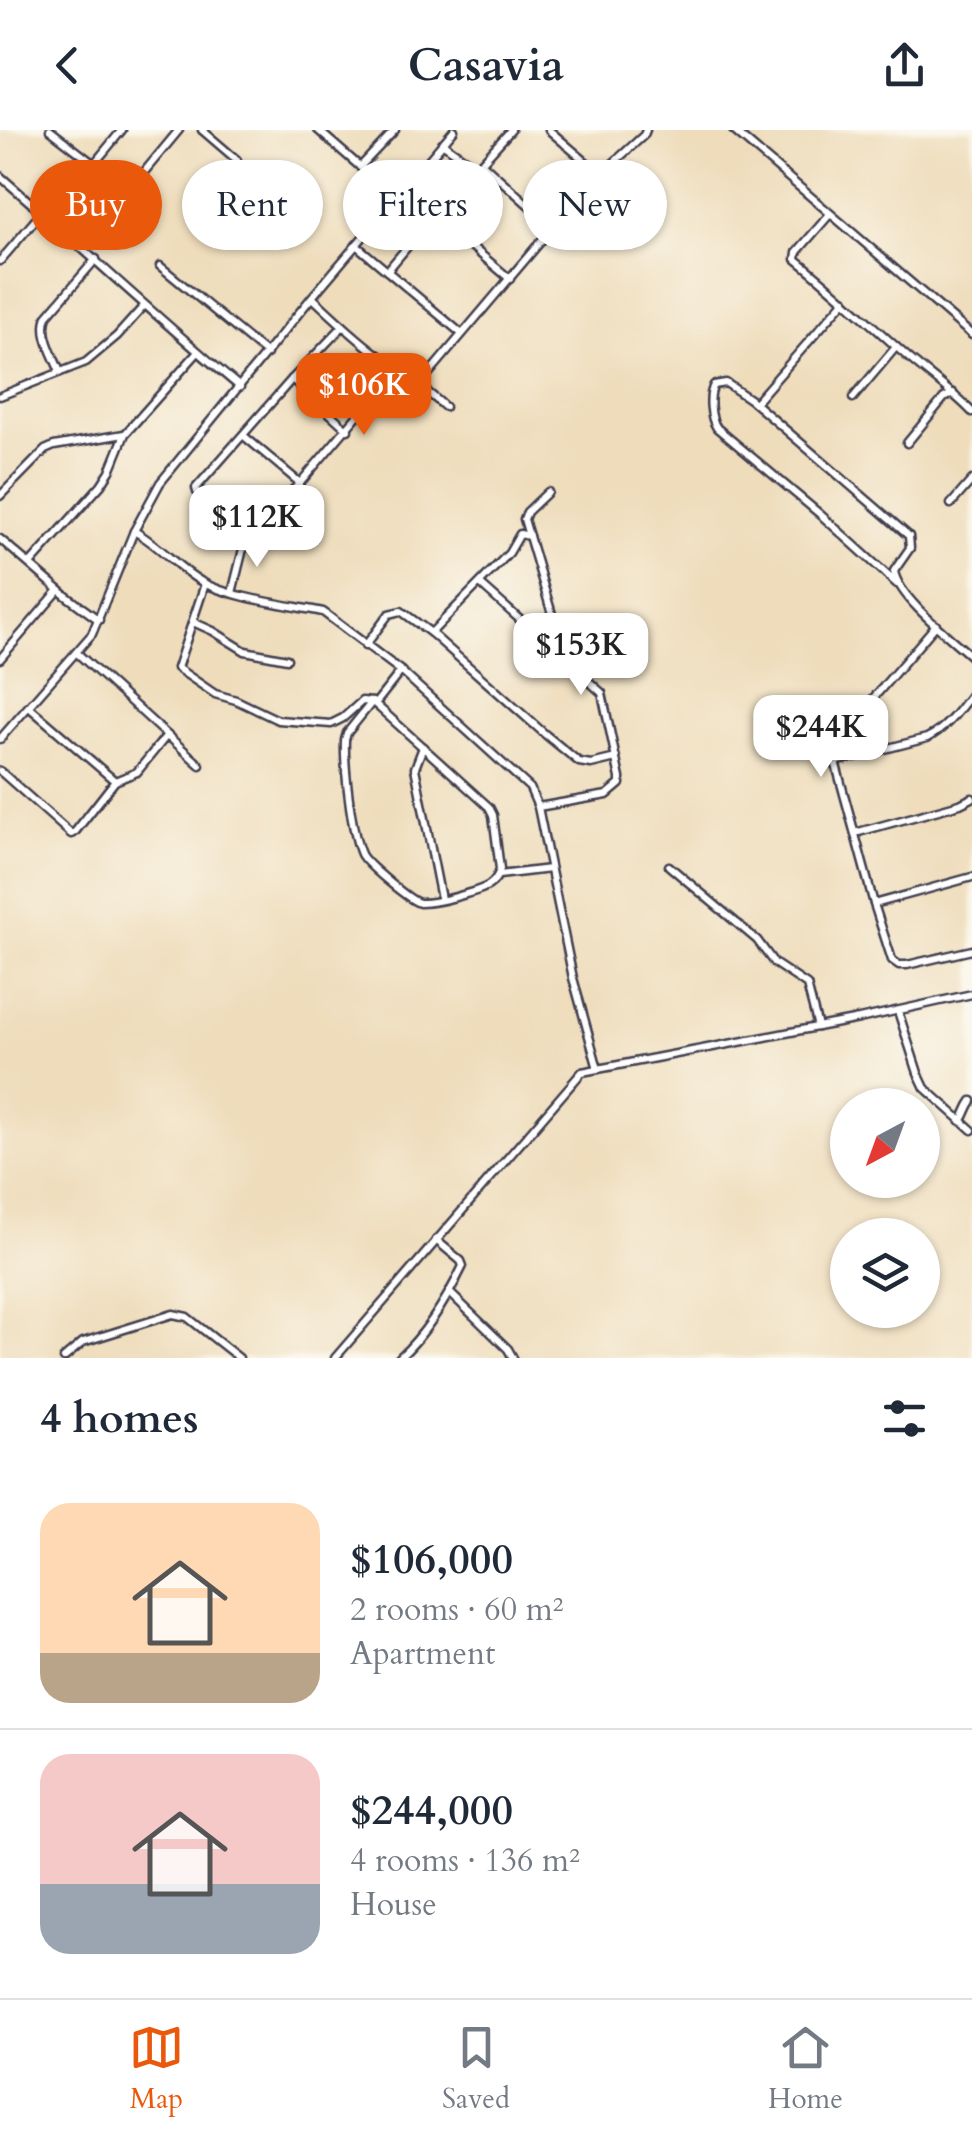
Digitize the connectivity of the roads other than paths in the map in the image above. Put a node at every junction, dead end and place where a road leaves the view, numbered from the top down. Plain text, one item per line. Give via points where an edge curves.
1 (50, 130) edge
2 (122, 130) edge
3 (179, 130) edge
4 (202, 130) edge
5 (318, 130) edge
6 (395, 130) edge
7 (454, 130) edge
8 (511, 130) edge
9 (551, 130) edge
10 (646, 130) edge
11 (732, 130) edge
12 (442, 143) junction
13 (89, 160) edge
14 (97, 160) edge
15 (155, 160) edge
16 (236, 160) dead end
17 (352, 160) edge
18 (367, 160) edge
19 (428, 160) edge
20 (470, 160) edge
21 (485, 160) edge
22 (584, 160) edge
23 (617, 160) edge
24 (0, 176) edge
25 (503, 185) edge
26 (30, 202) edge
27 (523, 202) edge
28 (830, 214) junction
29 (30, 226) edge
30 (86, 250) edge
31 (352, 250) edge
32 (362, 250) edge
33 (404, 250) edge
34 (476, 250) edge
35 (535, 250) edge
36 (96, 259) junction
37 (0, 261) edge
38 (160, 266) dead end
39 (387, 271) junction
40 (510, 279) junction
41 (312, 297) junction
42 (845, 300) junction
43 (144, 306) junction
44 (343, 326) junction
45 (462, 334) junction
46 (972, 334) edge
47 (896, 347) junction
48 (198, 352) junction
49 (267, 354) junction
50 (398, 368) junction
51 (60, 372) junction
52 (292, 379) junction
53 (420, 384) junction
54 (944, 386) junction
55 (240, 387) junction
56 (954, 393) junction
57 (0, 394) edge
58 (852, 398) dead end
59 (944, 398) junction
60 (755, 403) junction
61 (446, 407) dead end
62 (972, 412) edge
63 (348, 430) junction
64 (125, 434) junction
65 (244, 436) junction
66 (907, 443) dead end
67 (972, 480) edge
68 (300, 483) junction
69 (548, 492) dead end
70 (0, 496) edge
71 (950, 504) dead end
72 (134, 531) junction
73 (529, 536) junction
74 (246, 537) junction
75 (2, 544) edge
76 (30, 564) junction
77 (205, 584) junction
78 (480, 584) junction
79 (897, 584) junction
80 (59, 590) junction
81 (232, 593) junction
82 (99, 620) junction
83 (192, 622) junction
84 (936, 625) junction
85 (432, 633) junction
86 (365, 646) junction
87 (76, 653) junction
88 (565, 658) junction
89 (972, 658) edge
90 (0, 659) edge
91 (288, 659) dead end
92 (402, 671) junction
93 (972, 693) edge
94 (374, 703) junction
95 (28, 706) junction
96 (168, 735) junction
97 (0, 739) edge
98 (423, 747) junction
99 (616, 758) junction
100 (836, 762) junction
101 (200, 765) dead end
102 (0, 772) edge
103 (115, 781) junction
104 (972, 798) edge
105 (538, 807) junction
106 (854, 833) junction
107 (669, 866) dead end
108 (550, 869) junction
109 (499, 876) junction
110 (972, 877) edge
111 (442, 899) junction
112 (874, 904) junction
113 (972, 950) edge
114 (972, 994) edge
115 (898, 1011) junction
116 (818, 1027) junction
117 (598, 1069) junction
118 (972, 1101) edge
119 (961, 1121) junction
120 (972, 1130) edge
121 (436, 1240) junction
122 (450, 1293) junction
123 (410, 1349) junction
124 (64, 1358) edge
125 (238, 1358) edge
126 (336, 1358) edge
127 (399, 1358) edge
128 (419, 1358) edge
129 (513, 1358) edge

1 - 13 street
2 - 14 street
3 - 15 street
4 - 16 street
5 - 17 street
6 - 18 street
7 - 12 street
8 - 21 street
9 - 22 street
10 - 23 street
11 - 28 street
12 - 19 street
12 - 20 street
24 - 26 street
25 - 27 street
28 - 42 street via 795,257
28 - 46 street
29 - 37 street
30 - 36 street
31 - 41 street
32 - 39 street
33 - 39 street
34 - 40 street
35 - 40 street
36 - 43 street
36 - 51 street via 44,324
38 - 49 street
39 - 45 street
40 - 45 street
41 - 44 street
41 - 49 street
42 - 47 street
42 - 60 street
43 - 48 street
43 - 51 street via 101,351
44 - 50 street
44 - 52 street
45 - 53 street
47 - 54 street
47 - 58 street
48 - 55 street
48 - 64 street
49 - 55 street
50 - 53 street
50 - 63 street
51 - 57 street
52 - 63 street
52 - 65 street
53 - 61 street
54 - 56 street
54 - 59 street
55 - 72 street via 160,483
56 - 59 street
56 - 62 street
59 - 66 street
60 - 79 street via 909,536 910,548 894,571
60 - 79 street via 726,383 714,385 715,426
63 - 68 street
64 - 70 street via 45,450
64 - 76 street via 101,485
65 - 68 street
65 - 74 street via 196,490
67 - 71 street
68 - 74 street
69 - 73 street via 525,515
72 - 77 street
72 - 82 street
73 - 78 street via 520,534
73 - 88 street
74 - 81 street
75 - 76 street
76 - 80 street
77 - 81 street
77 - 83 street
78 - 85 street
78 - 88 street
79 - 84 street
80 - 82 street
80 - 90 street
81 - 86 street via 323,612
82 - 87 street
83 - 91 street via 245,651
83 - 94 street via 177,668 216,694 278,720 321,724 336,722 362,701
84 - 89 street
84 - 100 street via 834,744
85 - 86 street via 402,611 392,612
85 - 99 street via 580,762
86 - 92 street
87 - 95 street
87 - 96 street
88 - 99 street via 602,693
92 - 94 street
92 - 105 street via 530,788
93 - 100 street via 937,733
94 - 98 street
94 - 111 street via 347,734 345,746 362,854 414,901
95 - 97 street
95 - 103 street
96 - 101 street
96 - 103 street via 138,772
98 - 109 street via 489,807
98 - 111 street via 416,768
99 - 105 street via 620,784 612,792
100 - 106 street
102 - 103 street via 71,834
104 - 106 street
105 - 108 street
106 - 112 street
107 - 116 street via 807,985
108 - 109 street
108 - 117 street
109 - 111 street via 488,887
110 - 112 street
112 - 113 street via 899,965
114 - 115 street
115 - 116 street
115 - 119 street via 922,1082
116 - 117 street
117 - 121 street via 582,1072
118 - 119 street
119 - 120 street
121 - 122 street via 463,1266
121 - 126 street
122 - 123 street
122 - 129 street
123 - 127 street
123 - 128 street
124 - 125 street via 84,1342 178,1314

